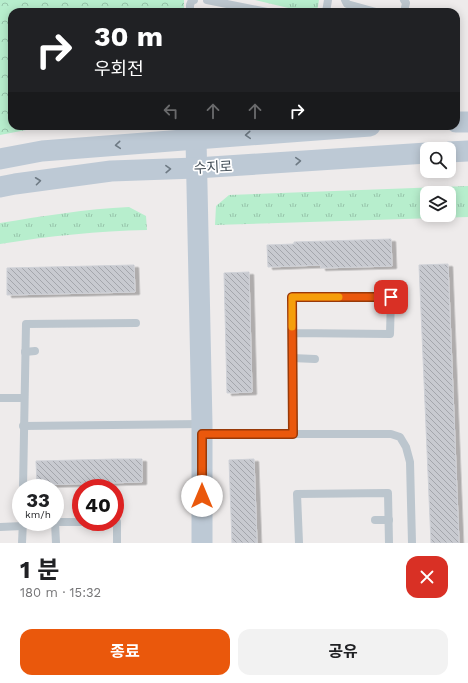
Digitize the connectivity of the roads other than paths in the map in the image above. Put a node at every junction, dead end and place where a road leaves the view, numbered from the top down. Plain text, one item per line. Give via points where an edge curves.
1 (194, 0) edge
2 (207, 0) edge
3 (345, 0) edge
4 (190, 8) edge
5 (247, 8) edge
6 (362, 8) edge
7 (300, 130) edge
8 (194, 136) junction
9 (468, 151) edge
10 (456, 152) edge
11 (420, 153) edge
12 (0, 159) edge
13 (196, 168) junction
14 (0, 187) edge
15 (136, 323) dead end
16 (292, 333) junction
17 (35, 351) dead end
18 (25, 352) junction
19 (292, 358) junction
20 (315, 359) dead end
21 (0, 398) edge
22 (24, 398) junction
23 (24, 426) junction
24 (202, 429) junction
25 (293, 434) junction
26 (23, 479) edge
27 (375, 520) dead end
28 (389, 520) junction
29 (12, 525) edge
30 (0, 526) edge
31 (23, 531) edge
32 (55, 531) edge
33 (117, 531) edge
34 (22, 543) edge
35 (56, 543) edge
36 (117, 543) edge
37 (202, 543) edge
38 (298, 543) edge
39 (389, 543) edge
40 (412, 543) edge

1 - 4 lane
2 - 5 lane
3 - 6 lane via 347,4
7 -> 8 main road, 수지로
8 -> 12 main road, 수지로 via 42,151
8 - 13 main road
9 - 10 main road
13 -> 11 main road, 수지로
14 -> 13 main road, 수지로 via 111,171
13 - 24 main road
15 - 18 lane via 26,324
16 - 16 lane via 292,297 391,297 390,334
16 - 19 lane
17 - 18 lane
18 - 22 lane
19 - 20 lane
19 - 25 lane
21 - 22 lane
22 - 23 lane
23 - 24 lane
23 - 26 lane
24 - 25 lane
24 - 37 main road
25 - 40 lane via 390,434 400,437 410,462
27 - 28 lane
28 - 38 lane via 388,493 297,494
28 - 39 lane
29 - 30 lane
31 - 34 lane
32 - 35 lane
33 - 36 lane

